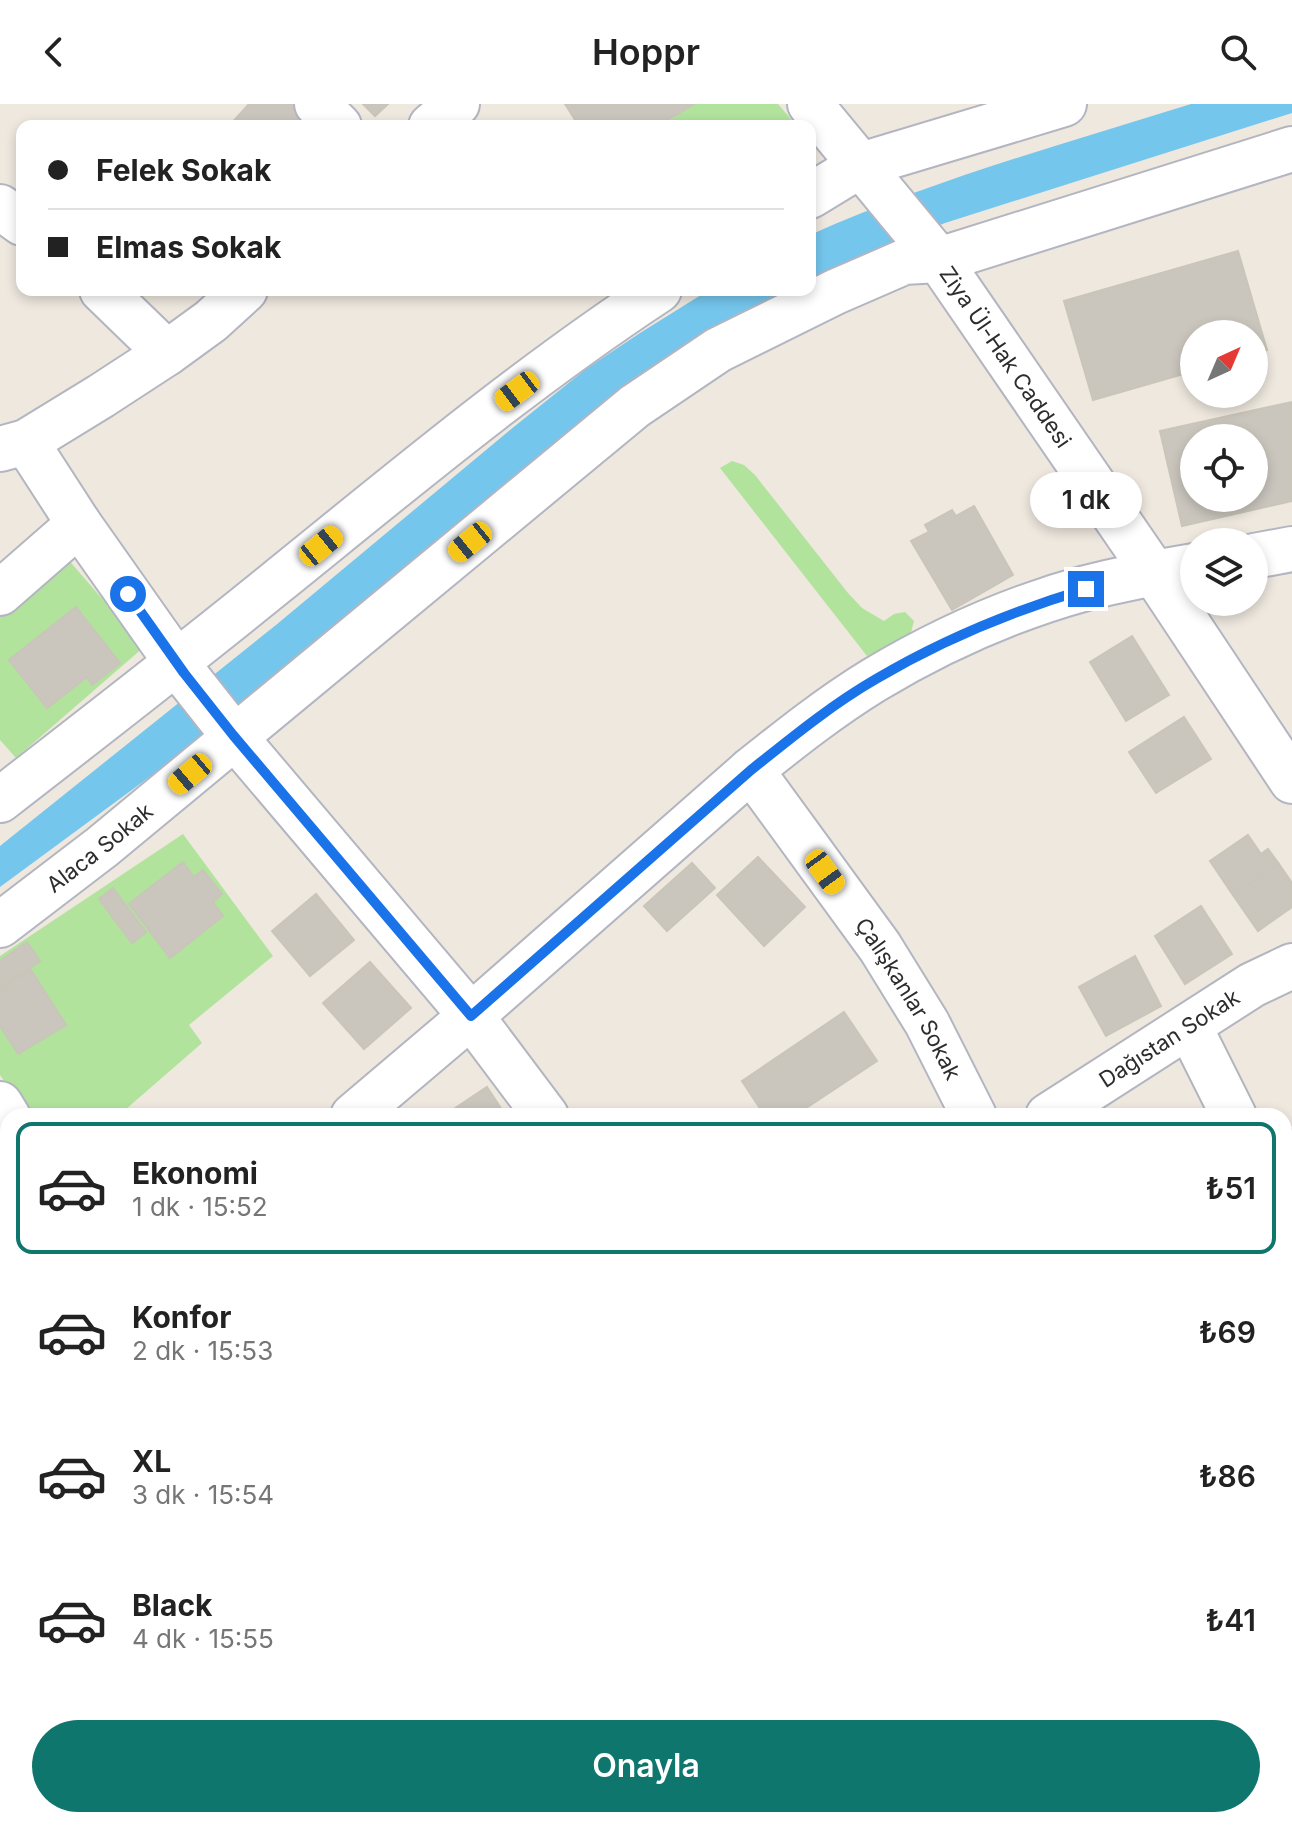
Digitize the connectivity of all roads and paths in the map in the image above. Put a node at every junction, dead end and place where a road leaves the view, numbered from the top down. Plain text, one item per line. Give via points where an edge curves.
1 (317, 104) edge
2 (457, 104) edge
3 (810, 104) edge
4 (1064, 104) edge
5 (333, 120) edge
6 (438, 120) edge
7 (1292, 149) edge
8 (863, 167) junction
9 (816, 193) edge
10 (936, 256) junction
11 (108, 296) edge
12 (238, 296) edge
13 (650, 296) edge
14 (167, 353) junction
15 (13, 445) edge
16 (79, 524) junction
17 (1292, 549) edge
18 (1268, 553) edge
19 (1174, 570) edge
20 (0, 593) edge
21 (180, 668) junction
22 (234, 736) junction
23 (751, 770) junction
24 (1292, 781) edge
25 (0, 800) edge
26 (0, 925) edge
27 (1292, 966) edge
28 (471, 1016) junction
29 (1189, 1026) junction
30 (362, 1108) edge
31 (540, 1108) edge
32 (970, 1108) edge
33 (1061, 1108) edge
34 (1230, 1108) edge

1 - 5 street
2 - 6 street
3 - 8 street, Ziya Ül-Hak Caddesi
4 - 8 street
7 - 10 street, Alaca Sokak
8 - 9 street
8 - 10 street, Ziya Ül-Hak Caddesi
10 - 19 street, Ziya Ül-Hak Caddesi
10 - 22 street, Alaca Sokak via 904,262 835,292 718,350 658,390
11 - 14 street
12 - 14 street
13 - 21 street via 442,449
14 - 15 street
15 - 16 street
16 - 20 street
16 - 21 street
17 - 18 street
19 - 23 street via 1051,599 928,651 834,706
19 - 24 street, Ziya Ül-Hak Caddesi
21 - 22 street
21 - 25 street
22 - 26 street, Alaca Sokak
22 - 28 street
23 - 28 street
23 - 32 street, Çalışkanlar Sokak via 880,947
27 - 29 street, Dağıstan Sokak
28 - 30 street
28 - 31 street
29 - 33 street, Dağıstan Sokak
29 - 34 street

